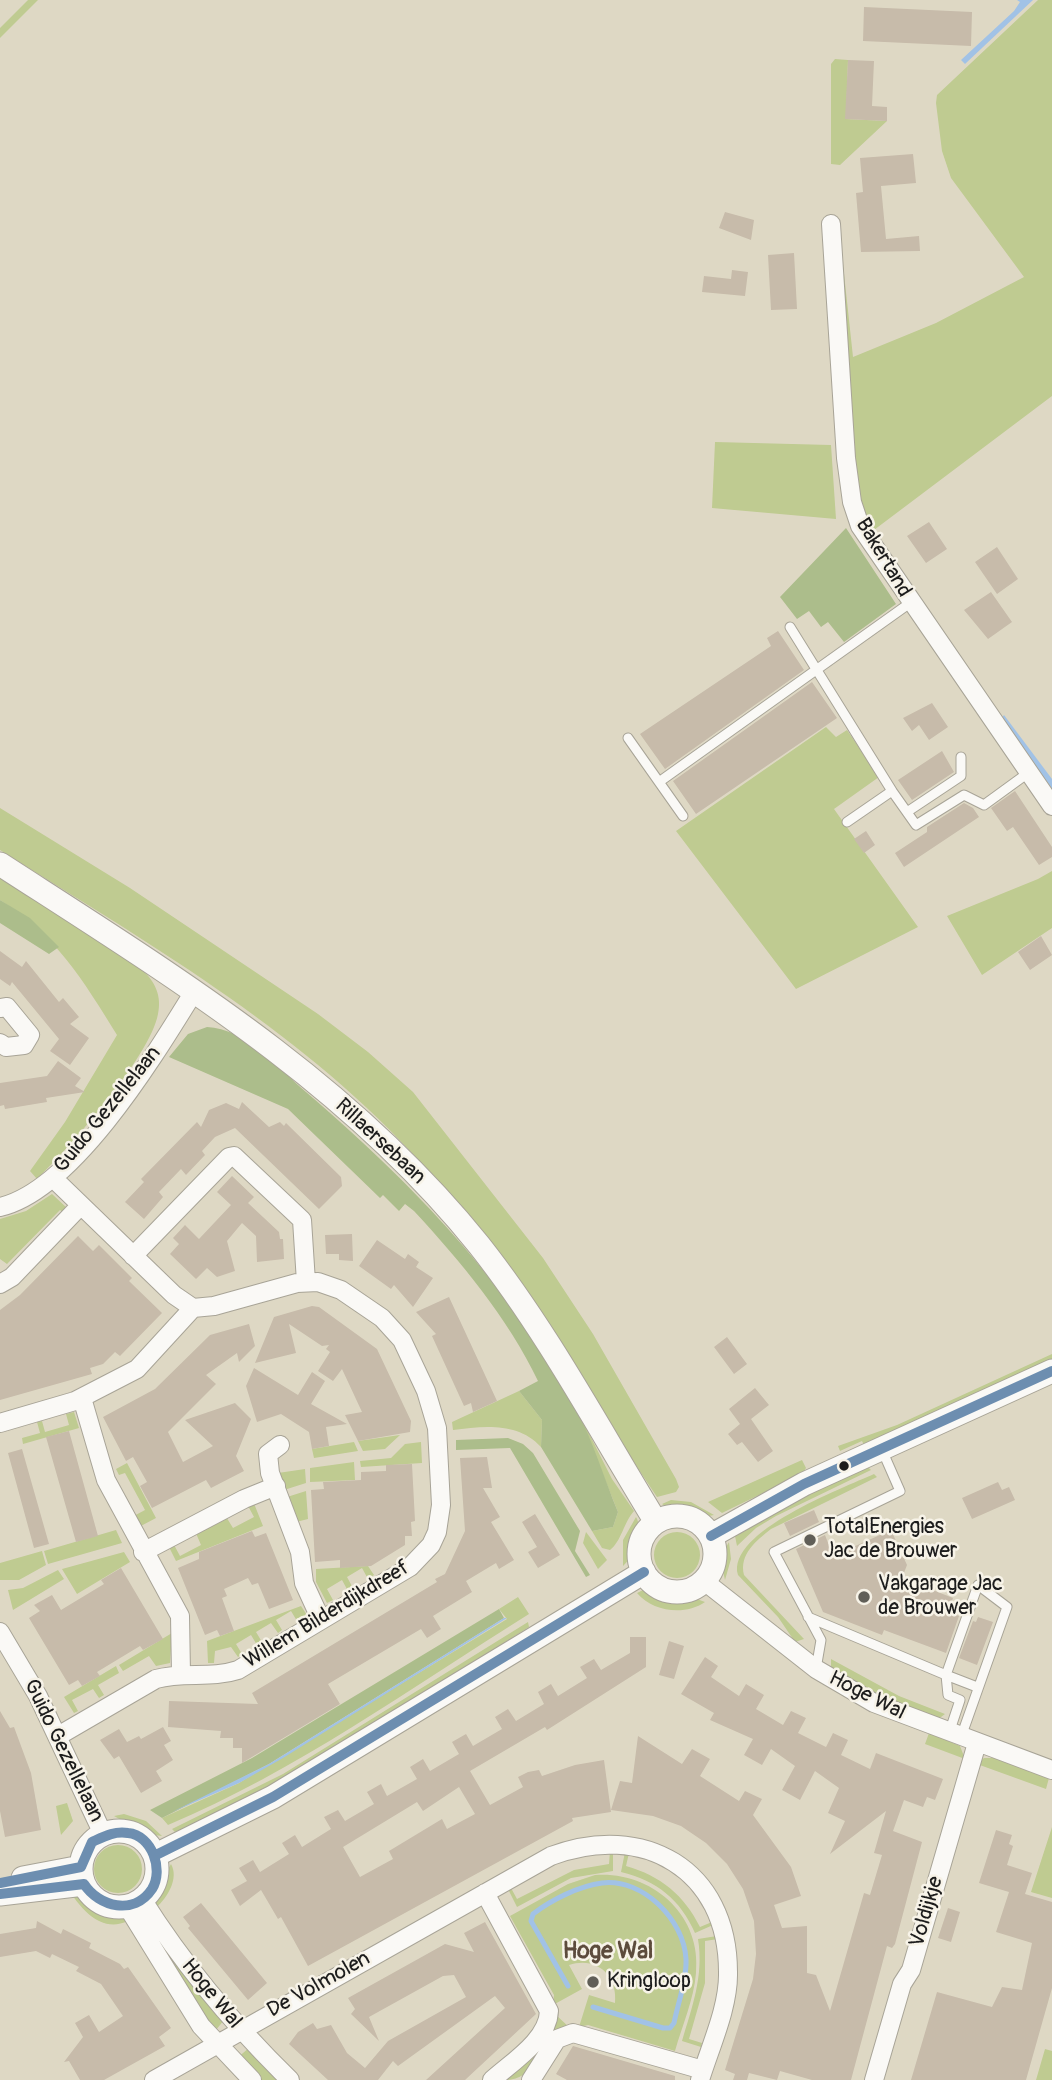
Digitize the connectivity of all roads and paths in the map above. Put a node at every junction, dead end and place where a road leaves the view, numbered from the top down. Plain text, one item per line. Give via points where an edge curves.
1 (831, 224) dead end
2 (910, 603) junction
3 (790, 627) dead end
4 (818, 670) junction
5 (628, 738) dead end
6 (961, 757) dead end
7 (1028, 773) junction
8 (659, 782) junction
9 (892, 791) junction
10 (1052, 806) edge
11 (907, 812) junction
12 (682, 816) dead end
13 (847, 822) dead end
14 (0, 864) edge
15 (195, 990) junction
16 (0, 1008) edge
17 (0, 1043) edge
18 (53, 1178) junction
19 (81, 1205) junction
20 (0, 1207) edge
21 (133, 1256) junction
22 (306, 1282) junction
23 (0, 1284) edge
24 (193, 1308) junction
25 (1052, 1370) edge
26 (82, 1398) junction
27 (0, 1423) edge
28 (281, 1445) dead end
29 (881, 1449) junction
30 (276, 1486) junction
31 (656, 1522) junction
32 (711, 1536) junction
33 (143, 1552) junction
34 (644, 1572) junction
35 (704, 1581) junction
36 (808, 1617) junction
37 (321, 1620) junction
38 (0, 1632) edge
39 (816, 1669) junction
40 (181, 1674) junction
41 (946, 1675) junction
42 (977, 1687) junction
43 (58, 1736) junction
44 (962, 1738) junction
45 (1052, 1770) edge
46 (103, 1834) junction
47 (156, 1855) junction
48 (82, 1875) junction
49 (0, 1883) edge
50 (485, 1893) junction
51 (0, 1894) edge
52 (135, 1903) junction
53 (240, 2030) junction
54 (550, 2035) junction
55 (217, 2044) junction
56 (701, 2075) edge
57 (154, 2080) edge
58 (252, 2080) edge
59 (290, 2080) edge
60 (492, 2080) edge
61 (531, 2080) edge
62 (874, 2080) edge

1 - 2 street, Bakertand via 852,502 860,526
2 - 4 lane
2 - 7 street, Bakertand
3 - 4 lane
4 - 8 lane
4 - 9 lane
5 - 8 lane
6 - 11 lane via 961,776
7 - 10 street, Bakertand
7 - 11 lane via 984,805 964,795 916,825
8 - 12 lane
9 - 11 lane
9 - 13 lane
14 - 15 street, Rillaersebaan
15 - 18 street, Guido Gezellelaan via 128,1091
15 - 31 street, Rillaersebaan via 317,1084 402,1160 456,1218 525,1309
16 - 17 street via 7,1007 30,1035 24,1045
18 - 19 street
18 - 20 street, Guido Gezellelaan via 35,1194
19 - 21 street
19 - 23 street
21 - 22 street via 234,1156 302,1220
21 - 24 street
22 - 24 street, Willem Bilderdijkdreef
22 - 37 street, Willem Bilderdijkdreef via 341,1290 382,1318 402,1340 433,1410 442,1505 431,1545 410,1567
24 - 26 street via 141,1366
25 - 29 street
26 - 27 street
26 - 33 street via 106,1480
28 - 30 street via 268,1454
29 - 32 street via 772,1500
29 - 36 lane via 900,1491 774,1552
30 - 33 street via 223,1503
30 - 37 street via 300,1552 304,1583
31 - 32 street via 680,1516 692,1519
31 - 34 street via 640,1545
32 - 35 street via 715,1560
33 - 40 street via 180,1616
34 - 35 street via 653,1583 671,1591 692,1589
34 - 47 street via 273,1797
35 - 39 street, Hoge Wal
36 - 39 lane via 821,1640
36 - 41 lane
37 - 40 street, Willem Bilderdijkdreef via 238,1670
38 - 43 street, Guido Gezellelaan
39 - 44 street, Hoge Wal via 874,1703
40 - 43 street, Willem Bilderdijkdreef via 156,1679
41 - 42 lane
41 - 42 lane via 978,1585 1007,1607
41 - 44 lane via 948,1695 960,1700
42 - 44 lane
43 - 46 street, Guido Gezellelaan
44 - 45 street, Hoge Wal
44 - 62 street, Voldijkje via 911,1970 902,1984
46 - 47 street via 128,1832 149,1844
46 - 48 street via 85,1854
47 - 52 street via 156,1880
48 - 49 street
48 - 51 street
48 - 52 street via 101,1903
50 - 53 street, De Volmolen
50 - 54 street via 545,2003
50 - 56 street, De Volmolen via 580,1845 612,1843 650,1850 687,1872 711,1901 724,1928 729,1974
52 - 53 street, Hoge Wal
52 - 55 street, Hoge Wal via 176,1989
53 - 55 street, De Volmolen
53 - 59 street, Hoge Wal
54 - 56 street, De Volmolen via 581,2034
54 - 60 street
54 - 61 street
55 - 57 street, De Volmolen
55 - 58 street, Hoge Wal

